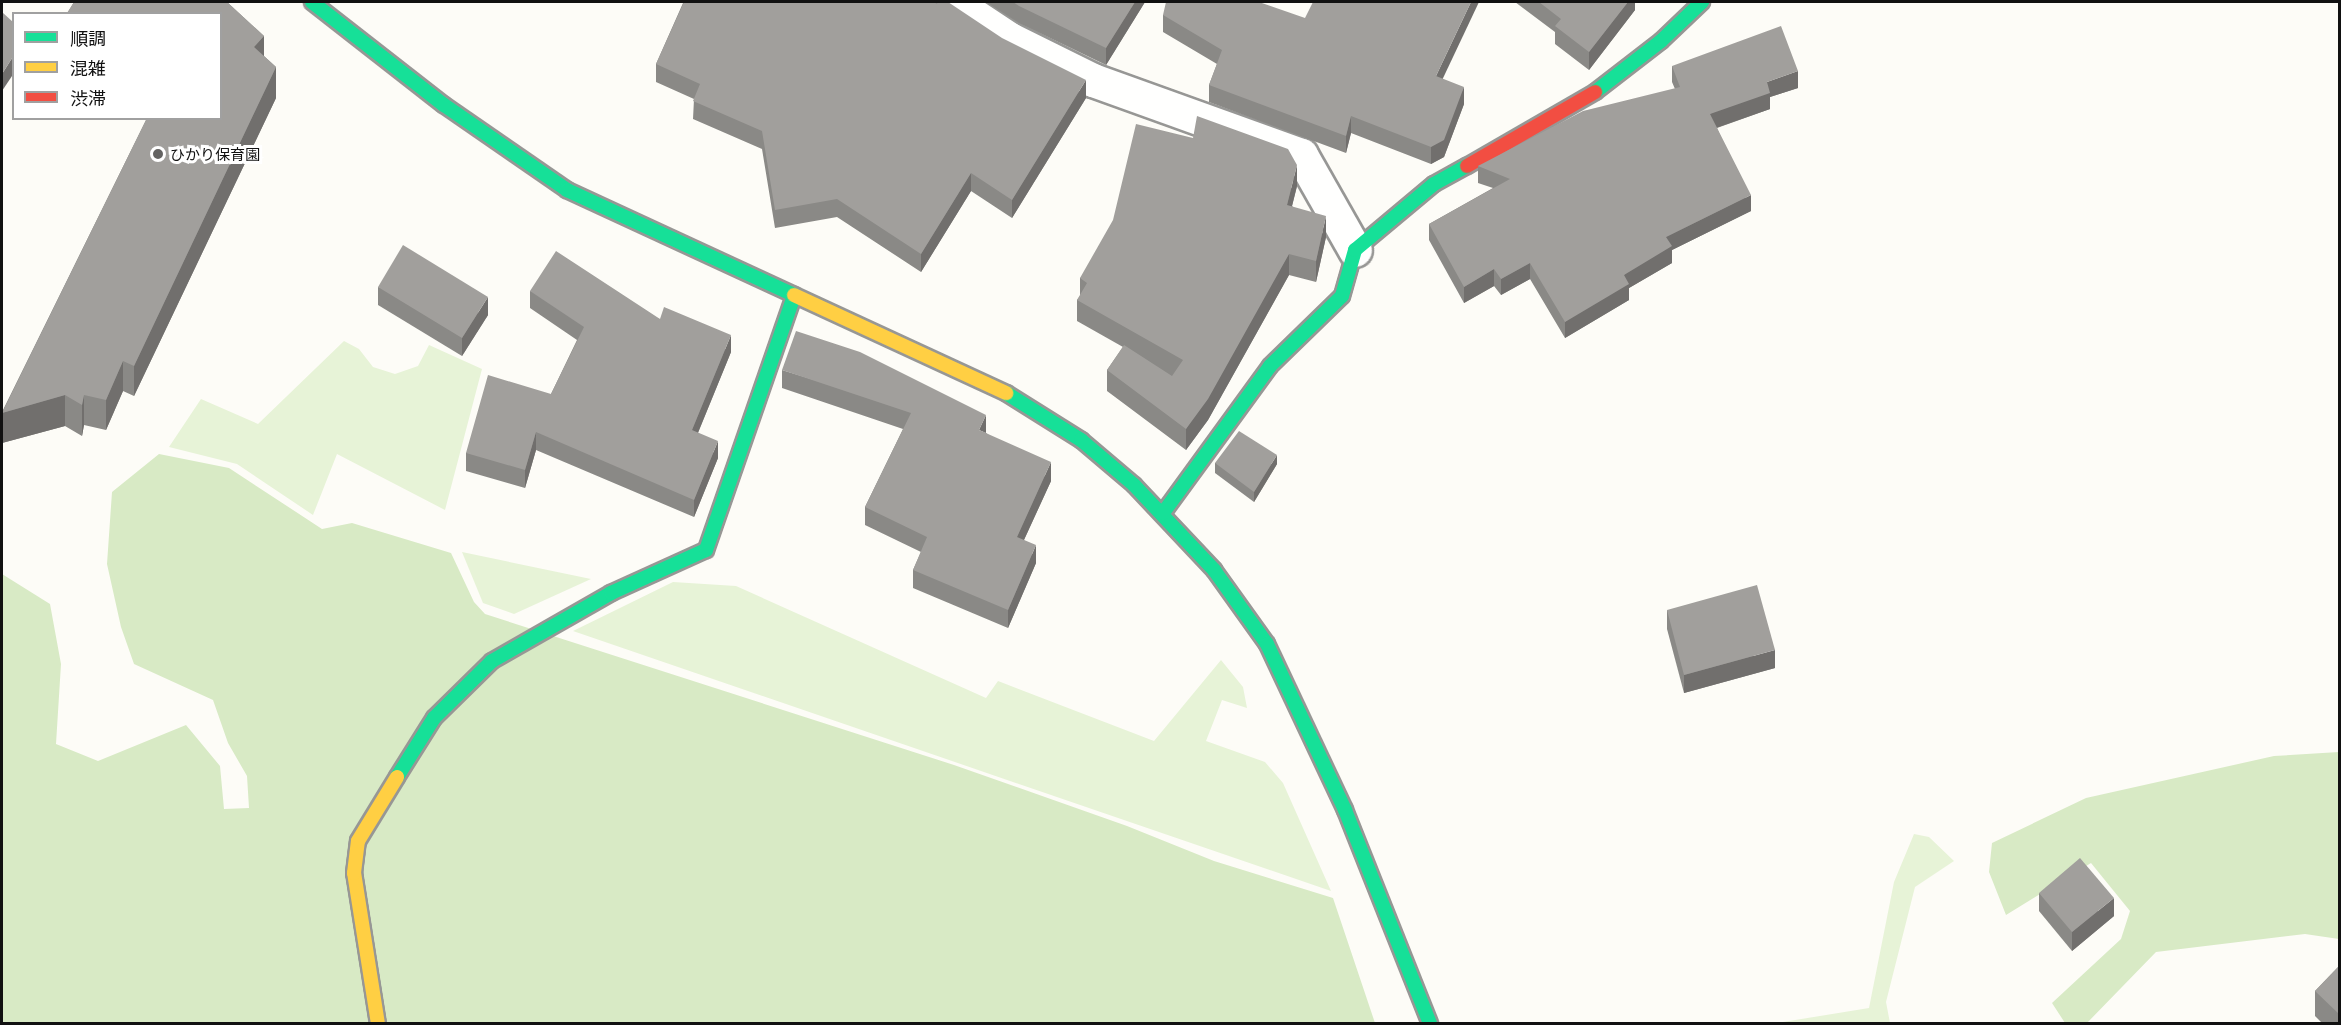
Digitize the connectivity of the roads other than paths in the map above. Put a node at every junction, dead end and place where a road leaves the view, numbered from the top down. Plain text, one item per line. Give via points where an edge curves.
1 (312, 2) edge
2 (954, 2) edge
3 (1702, 2) edge
4 (1355, 250) junction
5 (794, 296) junction
6 (1163, 513) junction
7 (378, 1023) edge
8 (1430, 1023) edge

1 - 5 street via 444,105 567,190
2 - 4 street via 1010,39 1093,80 1301,155
3 - 4 street via 1585,100 1434,184
4 - 6 street via 1342,296 1270,366
5 - 6 street via 1010,395 1081,440
5 - 7 street via 706,550 610,593 492,661 434,718 358,841 354,873
6 - 8 street via 1214,570 1267,645 1345,810

